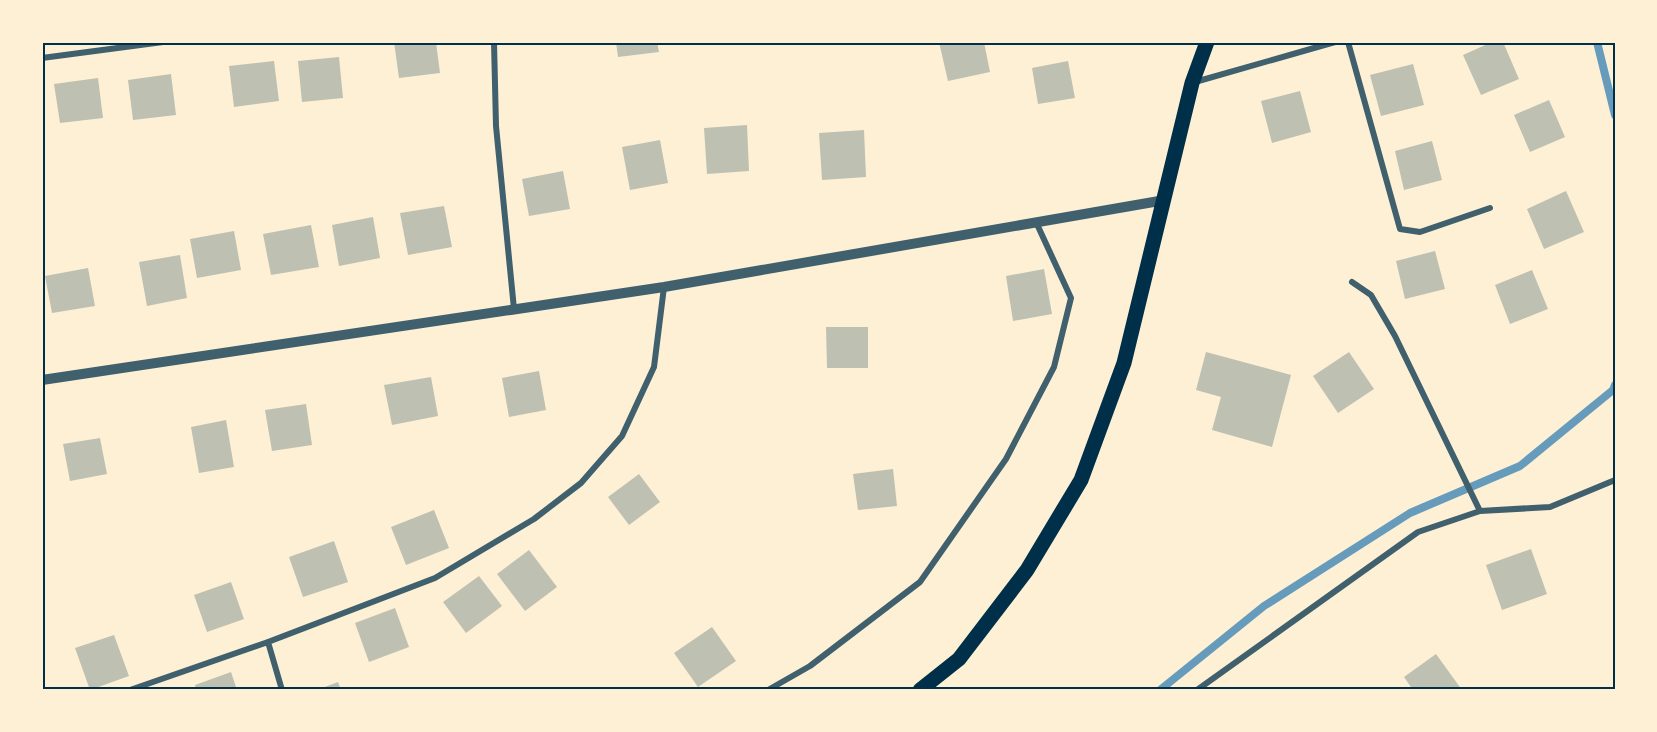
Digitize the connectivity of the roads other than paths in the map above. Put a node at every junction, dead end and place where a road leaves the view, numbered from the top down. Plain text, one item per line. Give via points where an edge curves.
1 (163, 42) edge
2 (494, 42) edge
3 (1207, 42) edge
4 (1335, 42) edge
5 (1348, 42) edge
6 (42, 58) edge
7 (1192, 83) junction
8 (1166, 200) junction
9 (1491, 208) dead end
10 (1036, 222) junction
11 (1353, 282) dead end
12 (664, 287) junction
13 (514, 309) junction
14 (42, 380) edge
15 (1615, 480) edge
16 (1480, 512) junction
17 (268, 642) junction
18 (130, 690) edge
19 (282, 690) edge
20 (768, 690) edge
21 (920, 690) edge
22 (1197, 690) edge

1 - 6 street
2 - 13 street via 496,126
3 - 7 main road
4 - 7 street
5 - 9 street via 1400,229 1420,232
7 - 8 main road
8 - 10 street
8 - 21 main road via 1124,363 1081,480 1027,570 959,659
10 - 12 street
10 - 20 street via 1071,298 1054,367 1006,459 920,582 810,666
11 - 16 street via 1371,295 1395,336
12 - 13 street
12 - 17 street via 654,367 622,436 581,483 515,531 435,578
13 - 14 street
15 - 16 street via 1550,507
16 - 22 street via 1418,532
17 - 18 street
17 - 19 street

